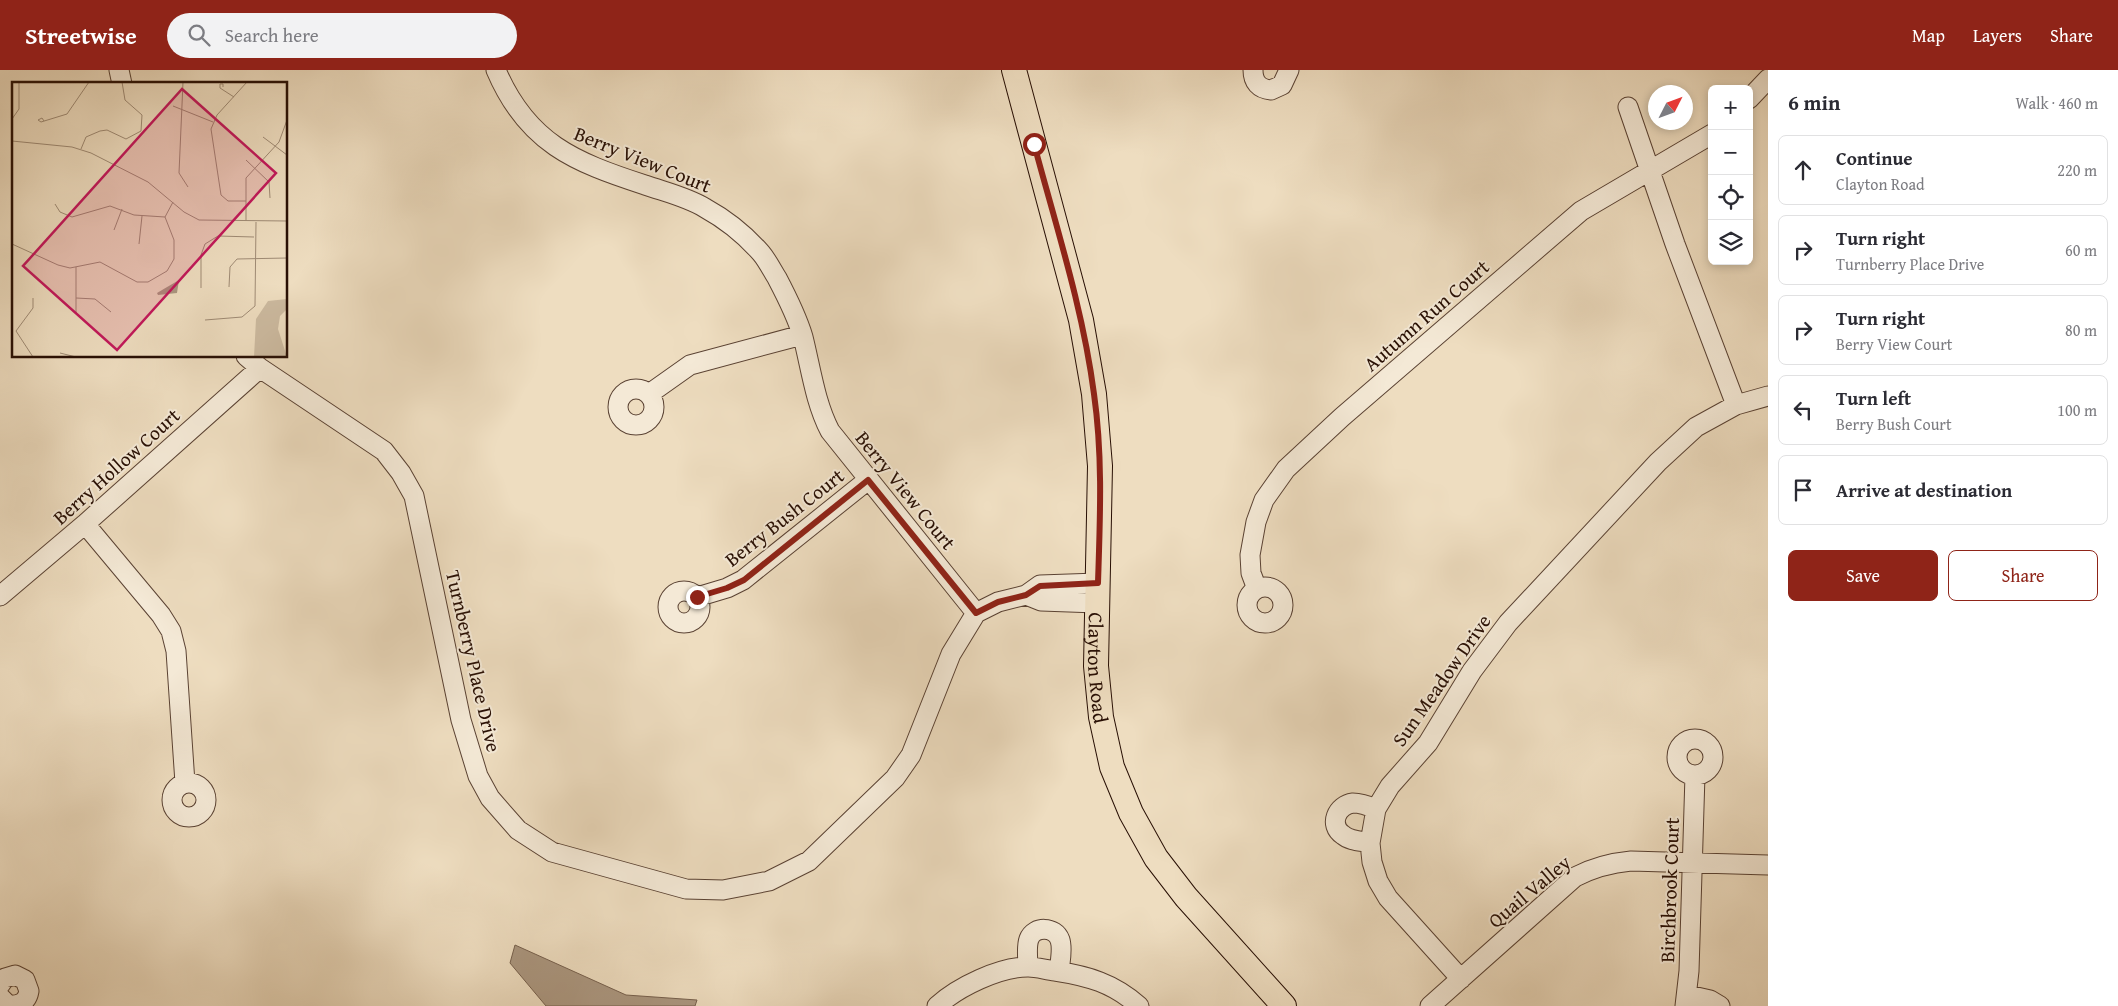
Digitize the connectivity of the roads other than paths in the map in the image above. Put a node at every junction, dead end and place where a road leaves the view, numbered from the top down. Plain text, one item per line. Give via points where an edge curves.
1 (496, 70) edge
2 (1014, 70) edge
3 (1252, 70) edge
4 (1289, 70) edge
5 (1768, 79) edge
6 (1753, 95) edge
7 (1628, 107) dead end
8 (1708, 136) edge
9 (1650, 172) junction
10 (802, 336) junction
11 (253, 362) edge
12 (648, 394) dead end
13 (1768, 396) edge
14 (1736, 405) junction
15 (868, 480) junction
16 (85, 524) junction
17 (1257, 589) dead end
18 (1098, 593) junction
19 (0, 596) edge
20 (697, 597) dead end
21 (976, 613) junction
22 (1695, 775) dead end
23 (185, 783) dead end
24 (1376, 809) junction
25 (1370, 843) junction
26 (1692, 863) junction
27 (1768, 865) edge
28 (1028, 967) junction
29 (1059, 972) junction
30 (1461, 979) junction
31 (1686, 1001) edge
32 (937, 1006) edge
33 (1139, 1006) edge
34 (1284, 1006) edge
35 (1430, 1006) edge
36 (1720, 1006) edge

1 - 10 street, Berry View Court via 510,100 542,137 560,151 600,170 705,208 742,235 762,254 774,273 787,296
2 - 18 main road, Clayton Road via 1081,320 1090,369 1100,458
3 - 4 street via 1258,86 1271,90 1282,85
5 - 6 street
7 - 9 street
8 - 9 street, Autumn Run Court
9 - 14 street
9 - 17 street, Autumn Run Court via 1581,211 1286,469 1264,500 1256,522 1250,555 1251,573
10 - 12 street via 690,365
10 - 15 street, Berry View Court via 821,413 830,432
11 - 16 street, Berry Hollow Court
11 - 21 street, Turnberry Place Drive via 384,452 401,473 414,496 460,720 478,776 490,798 518,830 552,852 686,889 724,890 769,881 809,861 895,778 911,755 951,654
13 - 14 street, Sun Meadow Drive
14 - 24 street, Sun Meadow Drive via 1688,432 1508,623 1472,671 1428,743 1390,786
15 - 20 street, Berry Bush Court via 744,580
15 - 21 street, Berry View Court
16 - 19 street, Berry Hollow Court
16 - 23 street via 161,615 171,632 176,651
18 - 21 street via 1040,601 1026,595 998,602
18 - 34 main road, Clayton Road via 1096,666 1101,717 1112,767 1131,814 1170,878
22 - 26 street, Birchbrook Court
24 - 25 street, Sun Meadow Drive
24 - 25 street via 1353,803 1343,806 1336,815 1336,826 1342,835
25 - 30 street, Sun Meadow Drive via 1372,862 1388,898
26 - 27 street, Quail Valley
26 - 30 street, Quail Valley via 1610,863 1575,877
26 - 31 street, Birchbrook Court
28 - 29 street
28 - 29 street via 1028,941 1038,930 1049,930 1060,940
28 - 32 street via 1004,971 962,988
29 - 33 street via 1086,976 1107,984
30 - 35 street, Quail Valley
31 - 36 street via 1710,1000

